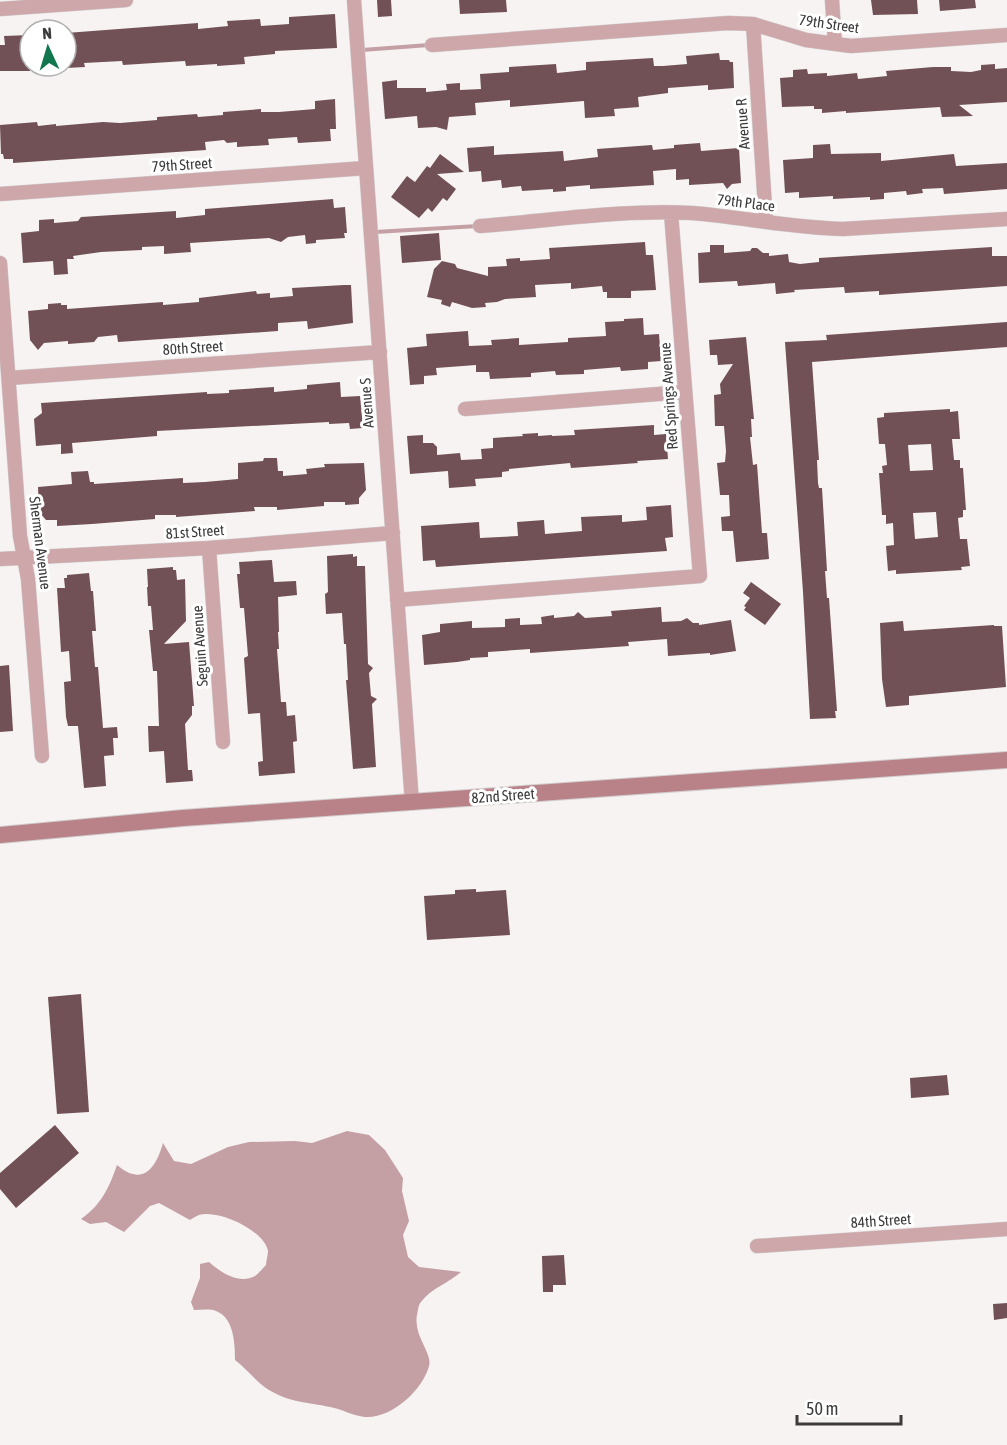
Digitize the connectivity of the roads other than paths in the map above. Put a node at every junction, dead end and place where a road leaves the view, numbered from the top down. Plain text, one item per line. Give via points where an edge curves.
1 (126, 0) edge
2 (354, 0) edge
3 (832, 0) edge
4 (0, 9) edge
5 (753, 24) junction
6 (1007, 35) edge
7 (835, 44) junction
8 (432, 45) dead end
9 (366, 168) junction
10 (0, 194) edge
11 (671, 213) junction
12 (1007, 219) edge
13 (766, 222) junction
14 (480, 226) dead end
15 (0, 263) edge
16 (380, 352) junction
17 (9, 378) junction
18 (684, 392) junction
19 (465, 409) dead end
20 (393, 533) junction
21 (209, 548) junction
22 (24, 558) junction
23 (0, 559) edge
24 (397, 600) junction
25 (223, 742) dead end
26 (42, 756) dead end
27 (1007, 760) edge
28 (412, 803) junction
29 (0, 835) edge
30 (1007, 1229) edge
31 (757, 1246) dead end

1 - 4 street
2 - 9 street, Avenue S
3 - 7 street
5 - 7 street, 79th Street
5 - 8 street, 79th Street
5 - 13 street, Avenue R
6 - 7 street, 79th Street
9 - 10 street, 79th Street
9 - 16 street, Avenue S
11 - 13 street, 79th Place
11 - 14 street, 79th Place
11 - 18 street, Red Springs Avenue
12 - 13 street, 79th Place via 843,229
15 - 17 street, Sherman Avenue
16 - 17 street, 80th Street
16 - 20 street, Avenue S
17 - 22 street, Sherman Avenue
18 - 19 street
18 - 24 street, Red Springs Avenue via 700,576
20 - 21 street, 81st Street
20 - 24 street, Avenue S
21 - 22 street, 81st Street
21 - 25 street, Seguin Avenue
22 - 23 street, 81st Street
22 - 26 street, Sherman Avenue
24 - 28 street, Avenue S
27 - 28 main road, 82nd Street
28 - 29 main road, 82nd Street
30 - 31 street, 84th Street

